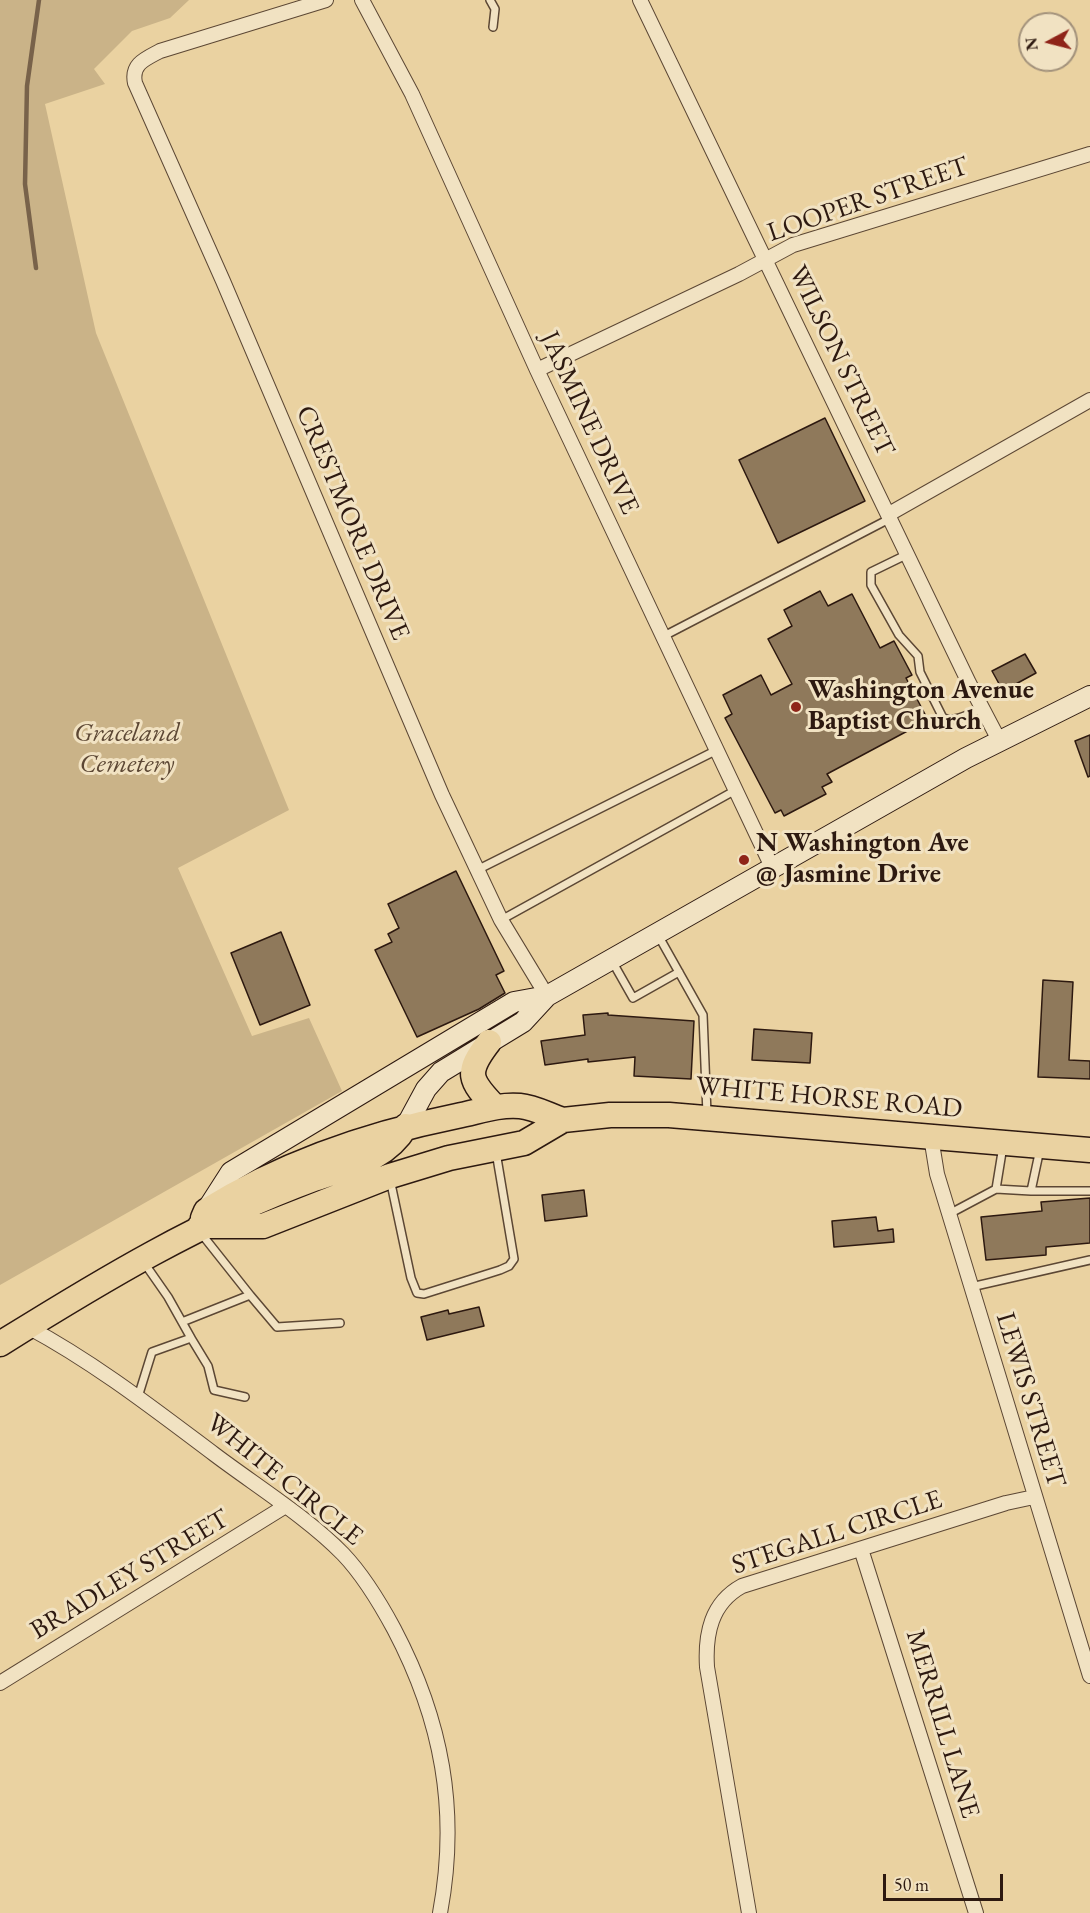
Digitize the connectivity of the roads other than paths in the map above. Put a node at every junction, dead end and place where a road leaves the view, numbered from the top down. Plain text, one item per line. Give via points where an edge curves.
1 (326, 0) edge
2 (362, 0) edge
3 (490, 0) edge
4 (640, 0) edge
5 (494, 27) dead end
6 (1090, 153) edge
7 (766, 260) junction
8 (537, 370) junction
9 (1090, 400) edge
10 (890, 516) junction
11 (908, 554) junction
12 (662, 637) junction
13 (1090, 696) edge
14 (982, 708) junction
15 (1000, 742) junction
16 (715, 751) junction
17 (734, 791) junction
18 (772, 867) junction
19 (477, 870) junction
20 (501, 920) junction
21 (657, 933) junction
22 (611, 959) junction
23 (679, 972) junction
24 (546, 996) junction
25 (489, 1042) junction
26 (495, 1107) junction
27 (708, 1119) junction
28 (563, 1120) junction
29 (406, 1126) junction
30 (931, 1137) junction
31 (1004, 1143) junction
32 (1041, 1146) junction
33 (495, 1150) junction
34 (1090, 1150) edge
35 (390, 1176) junction
36 (996, 1189) junction
37 (1031, 1191) junction
38 (1090, 1191) edge
39 (949, 1214) junction
40 (201, 1222) junction
41 (141, 1258) junction
42 (1090, 1260) edge
43 (971, 1287) junction
44 (250, 1295) junction
45 (182, 1322) junction
46 (340, 1323) dead end
47 (27, 1327) junction
48 (190, 1338) junction
49 (0, 1344) edge
50 (138, 1397) junction
51 (245, 1397) dead end
52 (1034, 1497) junction
53 (284, 1507) junction
54 (861, 1549) junction
55 (1090, 1676) edge
56 (0, 1683) edge
57 (440, 1913) edge
58 (748, 1913) edge
59 (976, 1913) edge

1 - 19 street, CRESTMORE DRIVE via 160,51 139,63 133,76
2 - 8 street, JASMINE DRIVE via 412,94
3 - 5 lane via 495,9
4 - 7 street, WILSON STREET
6 - 7 street, LOOPER STREET via 793,245
7 - 8 street, LOOPER STREET
7 - 10 street, WILSON STREET
8 - 12 street, JASMINE DRIVE
9 - 10 street
10 - 11 street, WILSON STREET
10 - 12 lane
11 - 14 street, WILSON STREET
11 - 14 lane via 871,572 871,585 899,635 918,656 920,672 943,718 949,721
12 - 16 street, JASMINE DRIVE
13 - 15 main road
14 - 15 street, WILSON STREET
15 - 18 main road
16 - 17 street, JASMINE DRIVE
16 - 19 lane
17 - 18 street, JASMINE DRIVE
17 - 20 lane
18 - 21 main road
19 - 20 street, CRESTMORE DRIVE
20 - 24 street, CRESTMORE DRIVE
21 - 22 main road
21 - 23 lane
22 - 23 lane via 633,998
22 - 24 main road
23 - 27 lane via 703,1015
24 - 25 main road via 523,1022
24 - 40 main road via 514,1002 231,1172
25 - 26 highway via 474,1061 473,1074 482,1094
25 - 29 main road via 441,1072 426,1089
26 - 28 highway, WHITE HORSE ROAD via 522,1106
26 - 29 highway, WHITE HORSE ROAD
27 - 28 highway, WHITE HORSE ROAD via 610,1115
27 - 30 highway, WHITE HORSE ROAD
28 - 33 highway, WHITE HORSE ROAD via 524,1143
29 - 40 highway via 396,1143 381,1154 283,1190 249,1208
30 - 31 highway, WHITE HORSE ROAD
30 - 39 street, LEWIS STREET
31 - 32 highway, WHITE HORSE ROAD
31 - 36 lane
32 - 34 highway, WHITE HORSE ROAD
32 - 37 lane
33 - 35 highway, WHITE HORSE ROAD via 449,1158
33 - 35 lane via 514,1259 500,1270 424,1294 417,1293 411,1278
35 - 40 highway, WHITE HORSE ROAD via 263,1226
36 - 37 lane
36 - 39 lane
37 - 38 lane
39 - 43 street, LEWIS STREET
40 - 41 highway, WHITE HORSE ROAD
40 - 44 lane
41 - 45 lane
41 - 47 highway, WHITE HORSE ROAD
42 - 43 lane
43 - 52 street, LEWIS STREET
44 - 45 lane
44 - 46 lane via 278,1327
45 - 48 lane
47 - 49 highway, WHITE HORSE ROAD
47 - 50 street, WHITE CIRCLE via 71,1351
48 - 50 lane via 152,1352
48 - 51 lane via 208,1366 214,1390
50 - 53 street, WHITE CIRCLE
52 - 54 street, STEGALL CIRCLE
52 - 55 street, LEWIS STREET
53 - 56 street, BRADLEY STREET
53 - 57 street, WHITE CIRCLE via 327,1539 360,1574 386,1614 422,1685 438,1742 447,1807 447,1865
54 - 58 street, STEGALL CIRCLE via 742,1586 725,1597 708,1631 712,1707
54 - 59 street, MERRILL LANE

